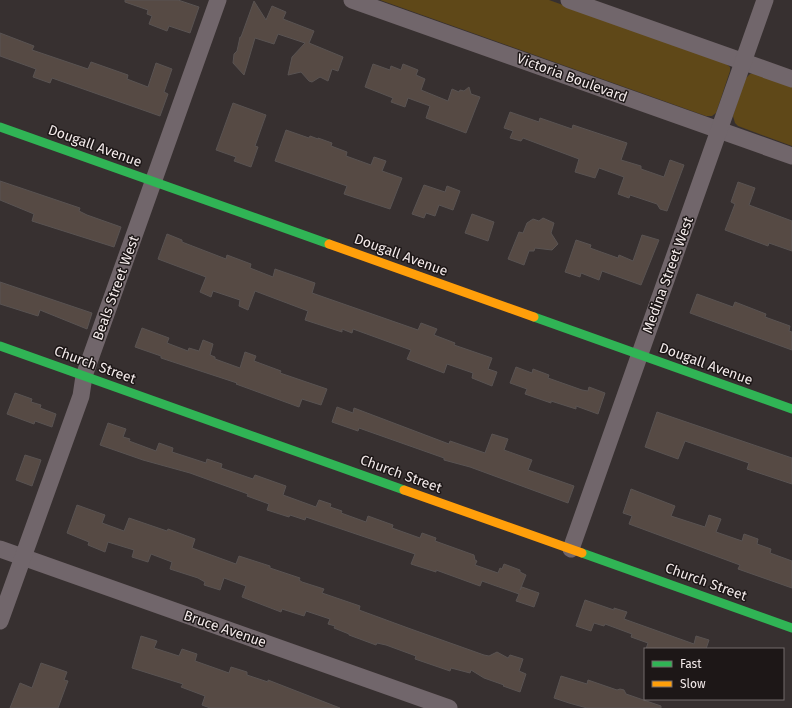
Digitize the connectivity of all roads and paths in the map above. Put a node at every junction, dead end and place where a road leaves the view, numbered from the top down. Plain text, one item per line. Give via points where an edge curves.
1 (218, 0) edge
2 (352, 0) edge
3 (569, 0) edge
4 (765, 0) edge
5 (744, 62) junction
6 (792, 79) edge
7 (0, 127) edge
8 (720, 130) junction
9 (792, 156) edge
10 (154, 182) junction
11 (0, 346) edge
12 (640, 355) junction
13 (84, 376) junction
14 (792, 409) edge
15 (0, 549) edge
16 (571, 549) junction
17 (23, 557) junction
18 (0, 621) edge
19 (792, 628) edge
20 (449, 708) edge

1 - 10 street, Beals Street West
2 - 8 street, Victoria Boulevard
3 - 5 street
4 - 5 street, Medina Street West
5 - 6 street
5 - 8 street, Medina Street West
7 - 10 main road, Dougall Avenue
8 - 9 street, Victoria Boulevard
8 - 12 street, Medina Street West
10 - 12 main road, Dougall Avenue
10 - 13 street, Beals Street West
11 - 13 main road, Church Street
12 - 14 main road, Dougall Avenue
12 - 16 street, Medina Street West
13 - 16 main road, Church Street
13 - 17 street, Beals Street West via 81,396
15 - 17 street, Bruce Avenue
16 - 19 main road, Church Street
17 - 18 street, Beals Street West
17 - 20 street, Bruce Avenue

